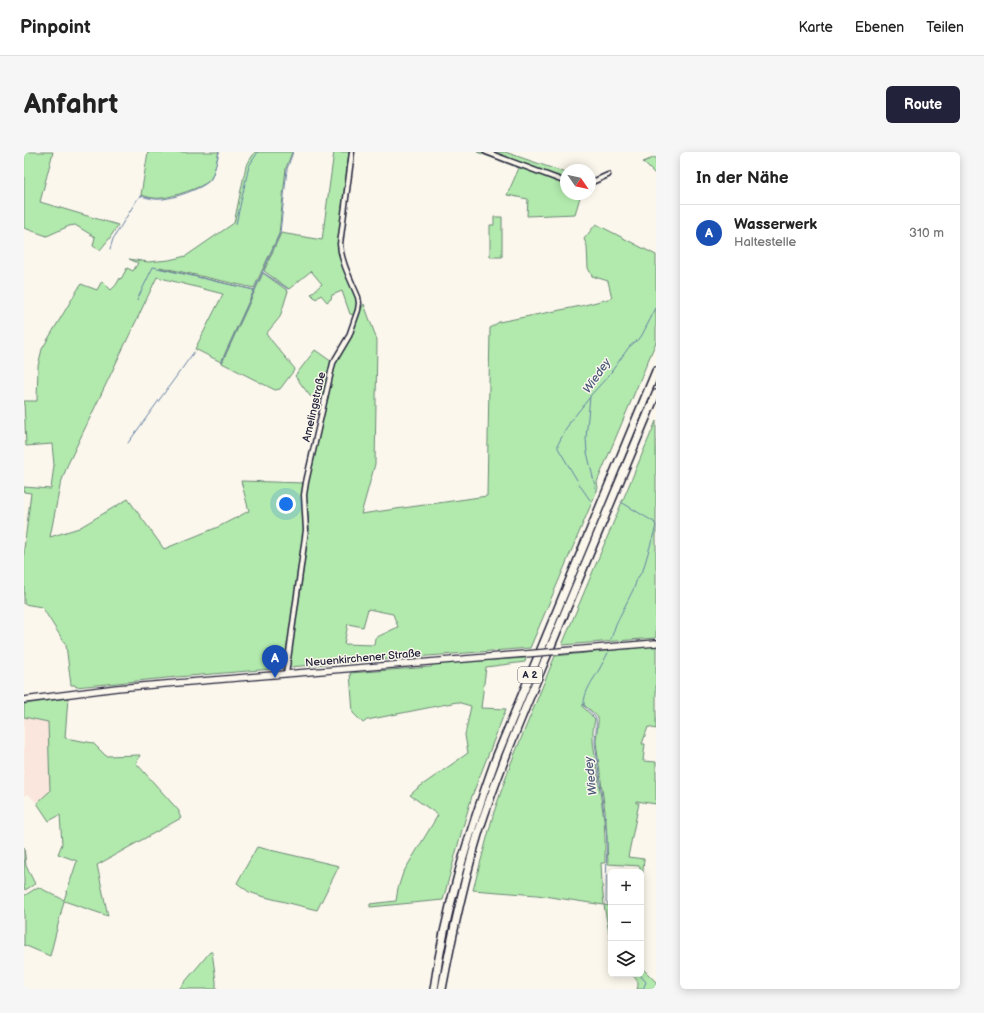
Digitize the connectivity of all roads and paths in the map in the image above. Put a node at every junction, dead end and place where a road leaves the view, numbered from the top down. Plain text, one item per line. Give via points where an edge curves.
1 (352, 152) edge
2 (486, 152) edge
3 (608, 175) dead end
4 (560, 180) edge
5 (596, 180) edge
6 (656, 370) edge
7 (656, 394) edge
8 (656, 643) edge
9 (286, 674) junction
10 (24, 700) edge
11 (434, 989) edge
12 (442, 989) edge

1 - 9 street, Amelingstraße via 340,251 359,303 349,336 333,363 306,482 306,530
2 - 4 street
3 - 5 street
6 - 11 highway, A 2 via 496,758 478,808 460,865
7 - 12 highway, A 2 via 495,785 463,888
8 - 9 main road, Neuenkirchener Straße, bridge
9 - 10 main road, Neuenkirchener Straße via 117,688

